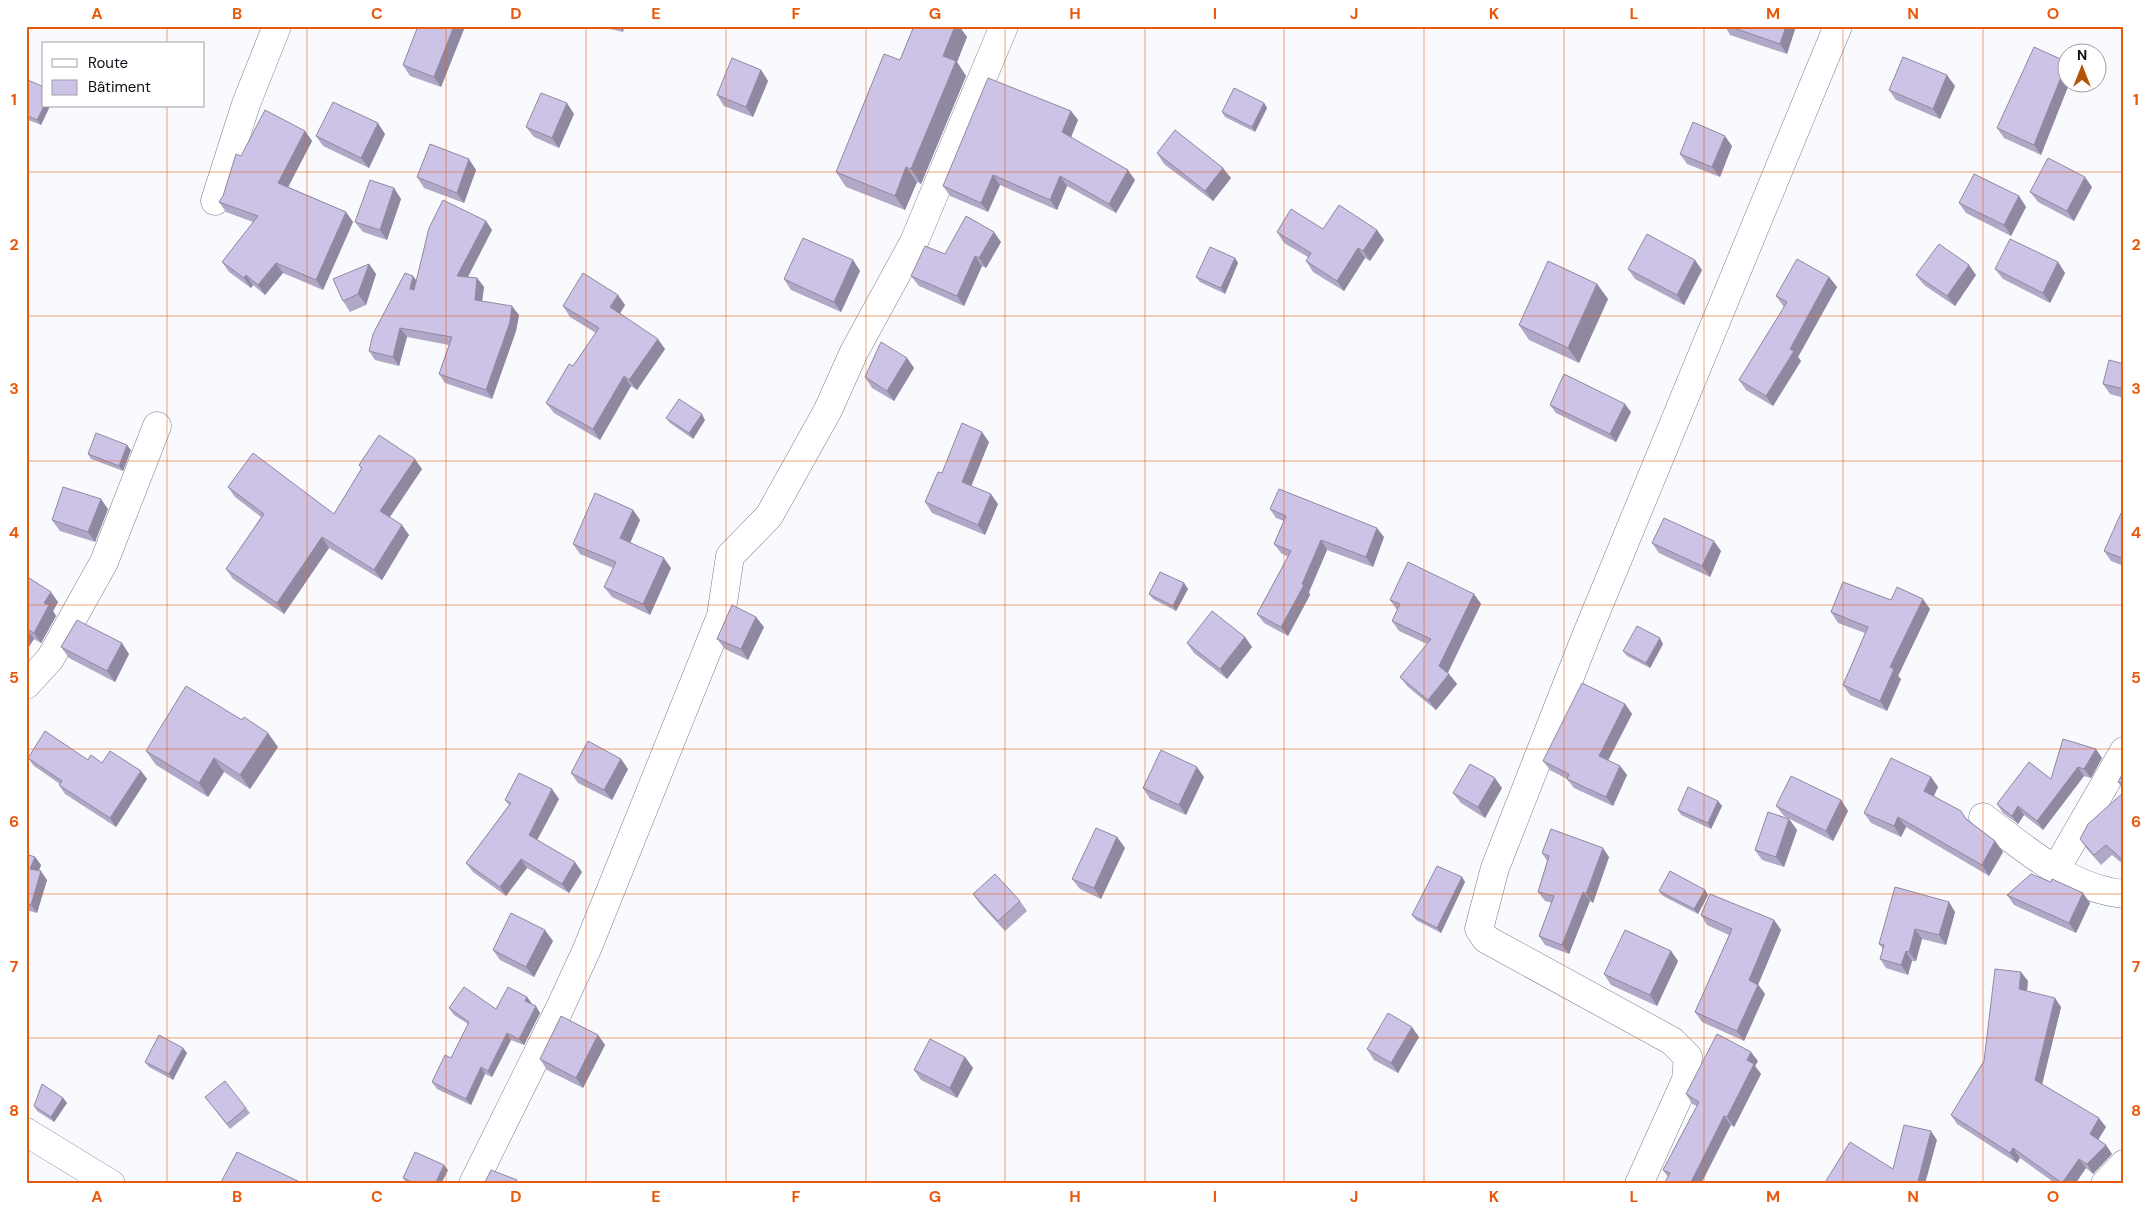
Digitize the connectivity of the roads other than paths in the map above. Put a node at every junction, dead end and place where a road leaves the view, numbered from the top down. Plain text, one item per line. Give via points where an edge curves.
1 (277, 26) edge
2 (1004, 26) edge
3 (1838, 26) edge
4 (215, 200) dead end
5 (157, 426) dead end
6 (26, 685) edge
7 (2124, 750) edge
8 (1983, 817) dead end
9 (2056, 869) junction
10 (2124, 894) edge
11 (26, 1132) edge
12 (2124, 1164) edge
13 (111, 1184) edge
14 (473, 1184) edge
15 (1639, 1184) edge
16 (2106, 1184) edge

1 - 4 street via 246,104
2 - 14 street via 914,242 854,352 828,410 769,516 730,556 721,616 587,949
3 - 15 street via 1586,636 1495,868 1479,929 1486,939 1672,1041 1688,1057 1686,1080
5 - 6 street via 104,562 50,659
7 - 9 street
8 - 9 street
9 - 10 street via 2087,886
11 - 13 street
12 - 16 street

